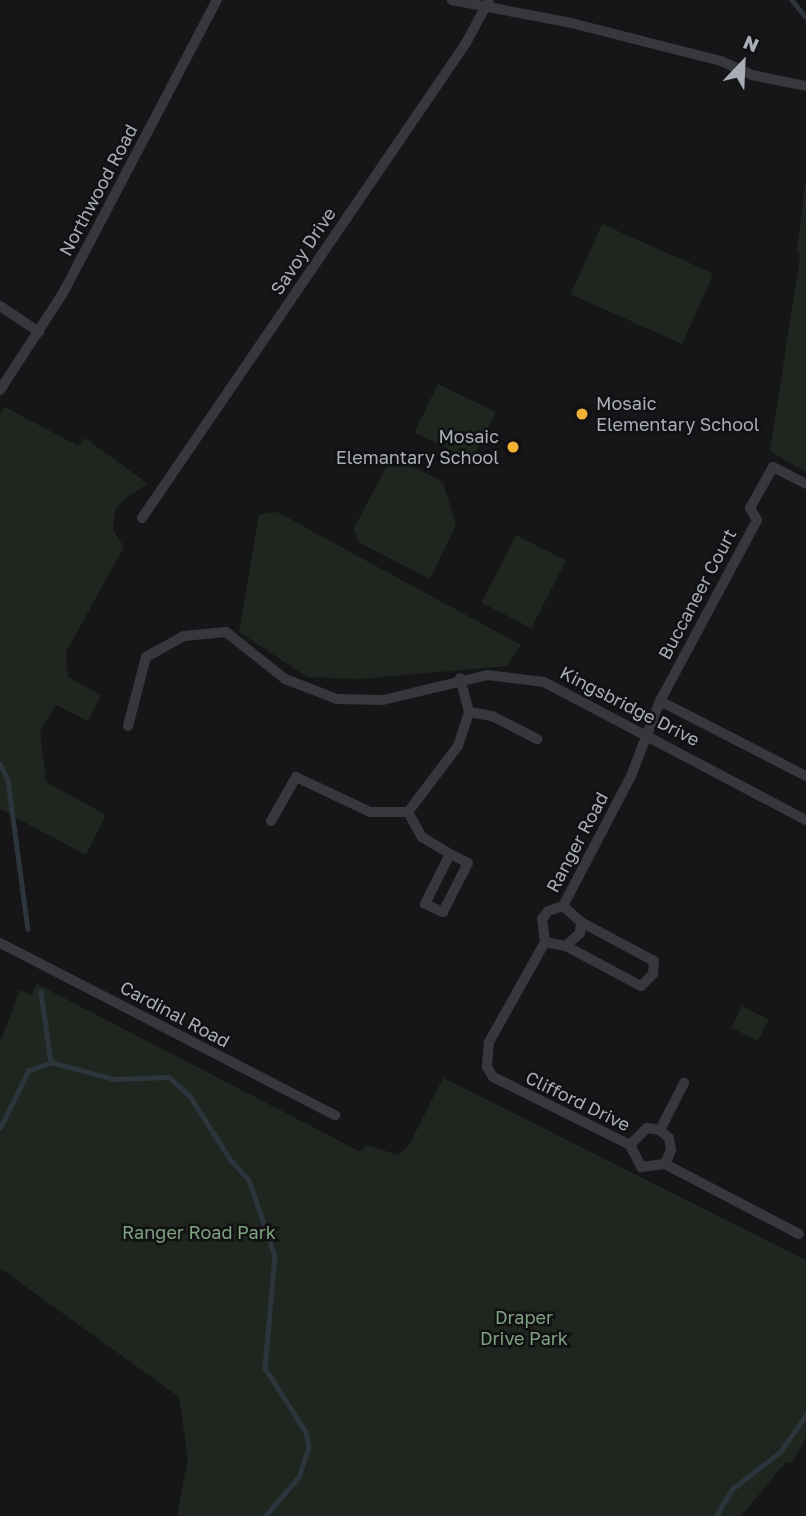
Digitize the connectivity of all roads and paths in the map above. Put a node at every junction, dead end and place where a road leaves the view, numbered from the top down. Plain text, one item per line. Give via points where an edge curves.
1 (217, 0) edge
2 (452, 0) edge
3 (488, 3) edge
4 (806, 86) edge
5 (0, 306) edge
6 (39, 332) junction
7 (0, 390) edge
8 (806, 484) edge
9 (142, 518) dead end
10 (460, 678) junction
11 (660, 701) junction
12 (469, 712) junction
13 (128, 726) dead end
14 (649, 735) junction
15 (537, 739) dead end
16 (806, 776) edge
17 (408, 812) junction
18 (806, 820) edge
19 (271, 821) dead end
20 (450, 854) junction
21 (563, 906) junction
22 (580, 922) junction
23 (545, 942) junction
24 (0, 943) edge
25 (566, 946) junction
26 (487, 1068) joint
27 (684, 1083) dead end
28 (335, 1115) dead end
29 (660, 1130) junction
30 (630, 1145) junction
31 (666, 1164) junction
32 (799, 1234) dead end

1 - 6 street, Northwood Road
2 - 3 street
3 - 4 street via 671,47 752,75
3 - 9 street, Savoy Drive
5 - 6 street
6 - 7 street, Northwood Road
8 - 11 street, Buccaneer Court via 773,467 750,508 757,520
10 - 12 street
10 - 13 street, Kingsbridge Drive via 383,700 337,699 285,679 226,632 184,636 146,657
10 - 14 street, Kingsbridge Drive via 506,676 544,682
11 - 14 street, Buccaneer Court
11 - 16 street
12 - 15 street via 492,716
12 - 17 street via 458,746
14 - 18 street, Kingsbridge Drive
14 - 21 street, Ranger Road
17 - 19 street via 370,812 296,777
17 - 20 street via 422,837
20 - 20 street via 468,863 443,912 425,904
21 - 22 street
21 - 23 street, Ranger Road via 548,911 542,919
22 - 25 street via 580,933
22 - 25 street via 654,961 653,974 641,986
23 - 25 street
23 - 26 street, Ranger Road via 489,1042
24 - 28 street, Cardinal Road
26 - 30 street, Clifford Drive via 517,1092
27 - 29 street
29 - 30 street via 647,1128
29 - 31 street via 669,1138
30 - 31 street, Clifford Drive via 642,1167
31 - 32 street, Clifford Drive

